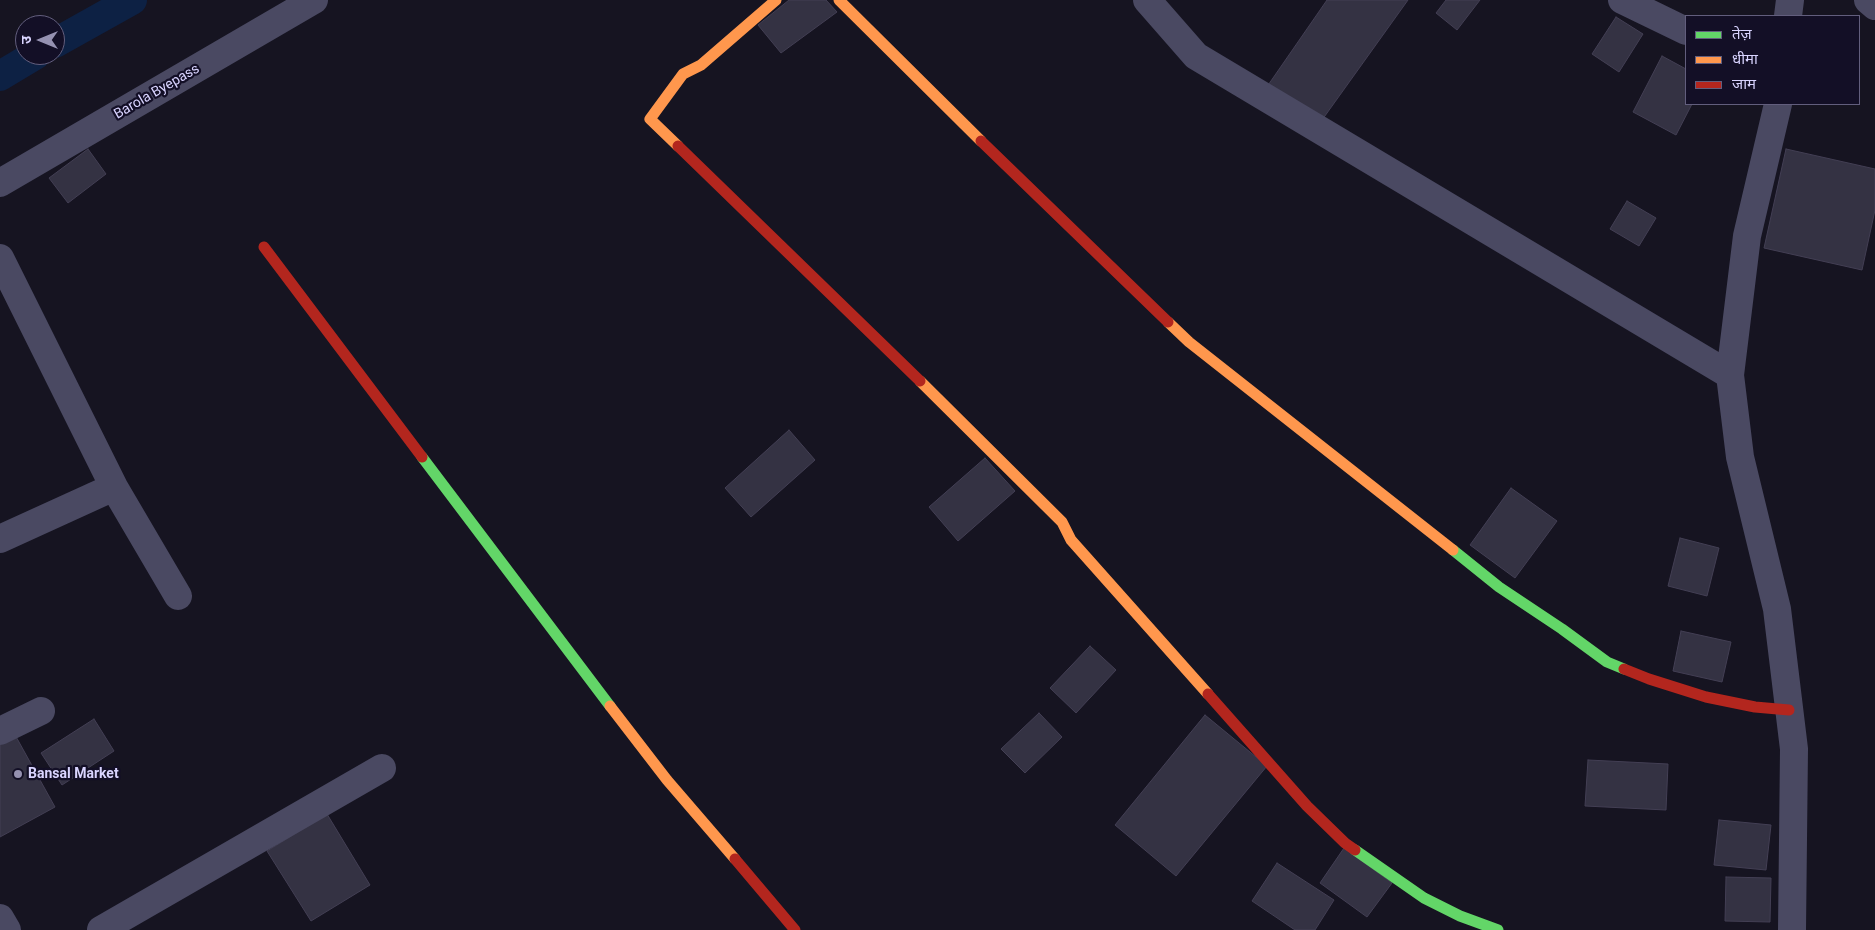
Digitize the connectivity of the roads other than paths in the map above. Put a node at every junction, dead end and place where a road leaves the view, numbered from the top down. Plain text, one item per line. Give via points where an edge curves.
1 (314, 0) edge
2 (776, 0) edge
3 (839, 0) edge
4 (1147, 0) edge
5 (1622, 0) edge
6 (1790, 0) edge
7 (1868, 0) edge
8 (1875, 6) edge
9 (1788, 15) edge
10 (1685, 31) edge
11 (1778, 105) edge
12 (0, 184) edge
13 (264, 247) dead end
14 (0, 258) edge
15 (1730, 375) junction
16 (114, 487) junction
17 (0, 539) edge
18 (178, 596) dead end
19 (1789, 710) junction
20 (42, 711) dead end
21 (0, 731) edge
22 (382, 768) dead end
23 (0, 918) edge
24 (6, 930) edge
25 (101, 930) edge
26 (795, 930) edge
27 (1498, 930) edge
28 (1792, 930) edge

1 - 12 street, Barola Byepass
2 - 27 street via 701,65 683,74 650,119 1062,522 1071,540 1307,806 1345,843 1424,898
3 - 19 street via 1189,342 1499,587 1607,662 1706,698
4 - 15 street via 1196,56
5 - 10 street
6 - 9 street
7 - 8 street
11 - 15 street via 1747,236
13 - 26 street via 655,764
14 - 16 street
15 - 19 street via 1740,457 1777,609
16 - 17 street
16 - 18 street
19 - 28 street via 1794,749
20 - 21 street
22 - 25 street
23 - 24 street

